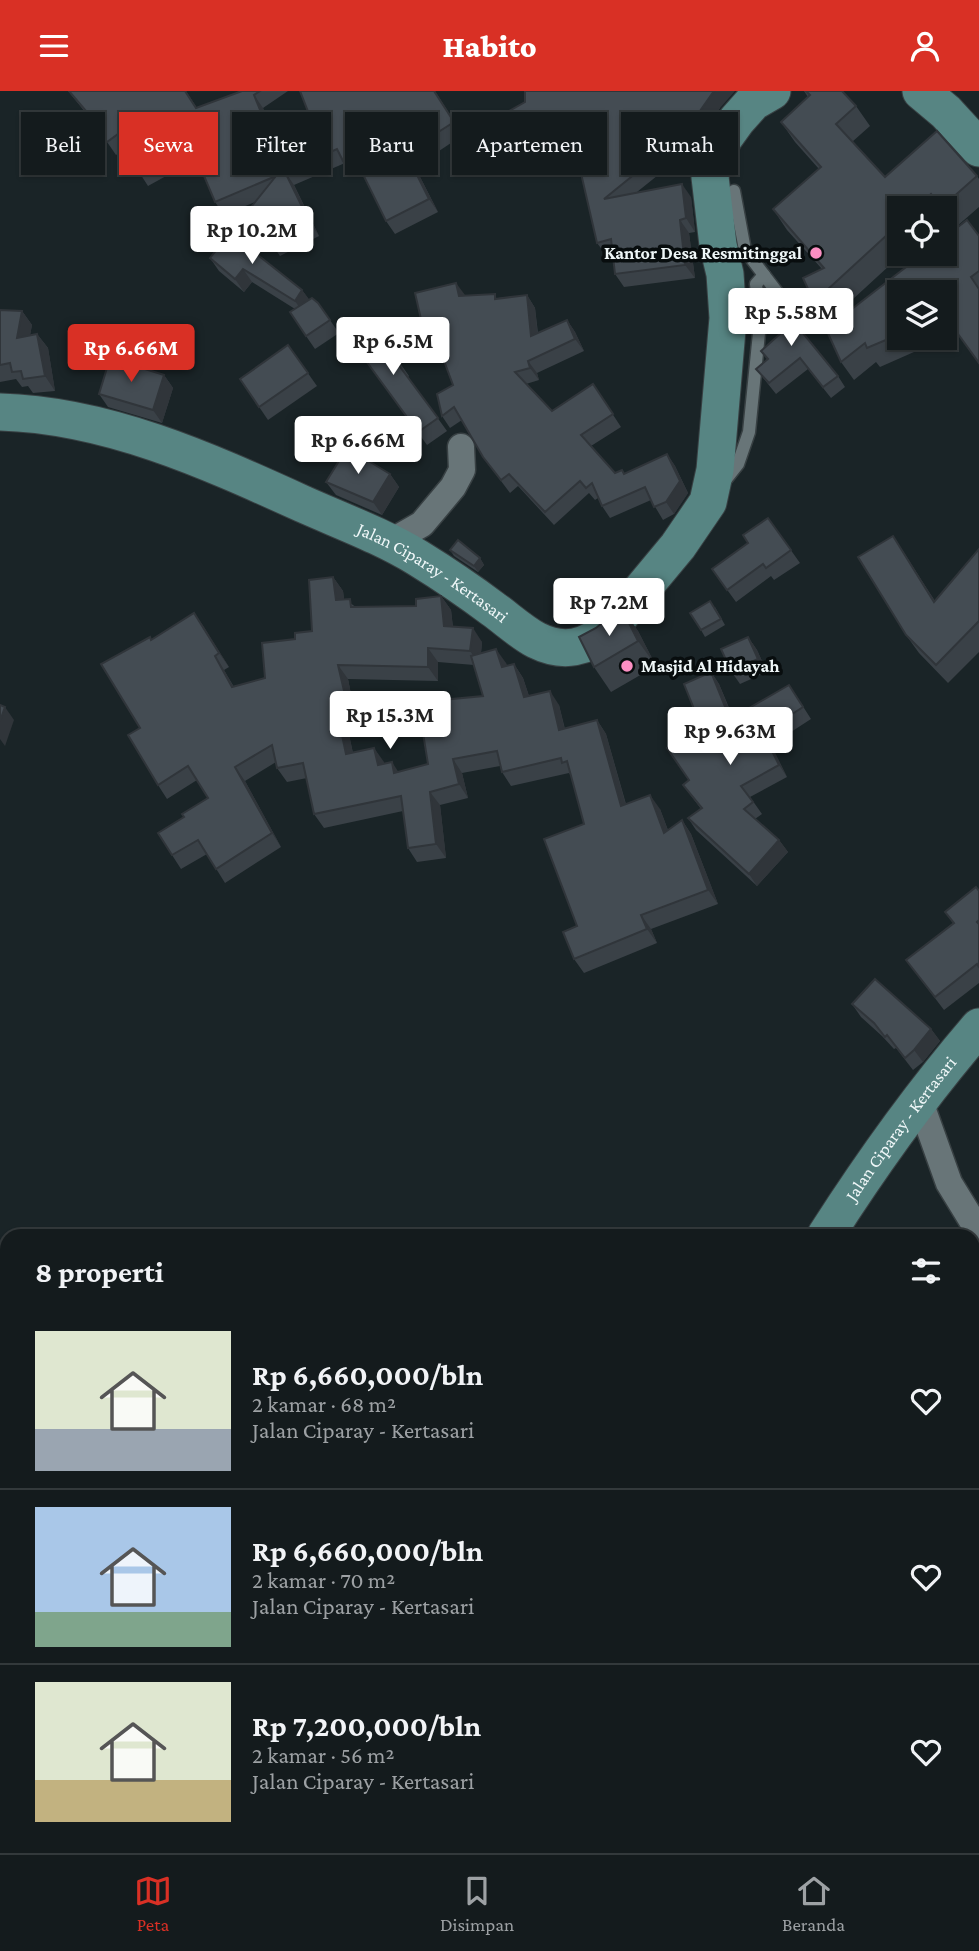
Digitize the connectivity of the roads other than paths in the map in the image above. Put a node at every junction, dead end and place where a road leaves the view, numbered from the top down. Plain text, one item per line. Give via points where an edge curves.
1 (772, 91) edge
2 (920, 91) edge
3 (979, 148) edge
4 (734, 191) dead end
5 (764, 275) junction
6 (789, 308) dead end
7 (0, 412) edge
8 (461, 447) dead end
9 (708, 502) junction
10 (389, 543) junction
11 (979, 1027) edge
12 (920, 1102) junction
13 (830, 1229) edge
14 (977, 1229) edge

1 - 9 main road, Jalan Ciparay - Kertasari via 753,102 724,138 710,177 728,318 715,470
2 - 3 main road via 946,111
4 - 5 lane via 746,250
5 - 6 lane
5 - 9 lane via 756,284 760,323 749,432 738,464
7 - 10 main road, Jalan Ciparay - Kertasari via 93,423 140,436
8 - 10 street via 461,470 453,487 422,524
9 - 10 main road, Jalan Ciparay - Kertasari via 609,629 568,650 537,640 462,585
11 - 12 main road, Jalan Ciparay - Kertasari
12 - 13 main road, Jalan Ciparay - Kertasari
12 - 14 street via 949,1183

